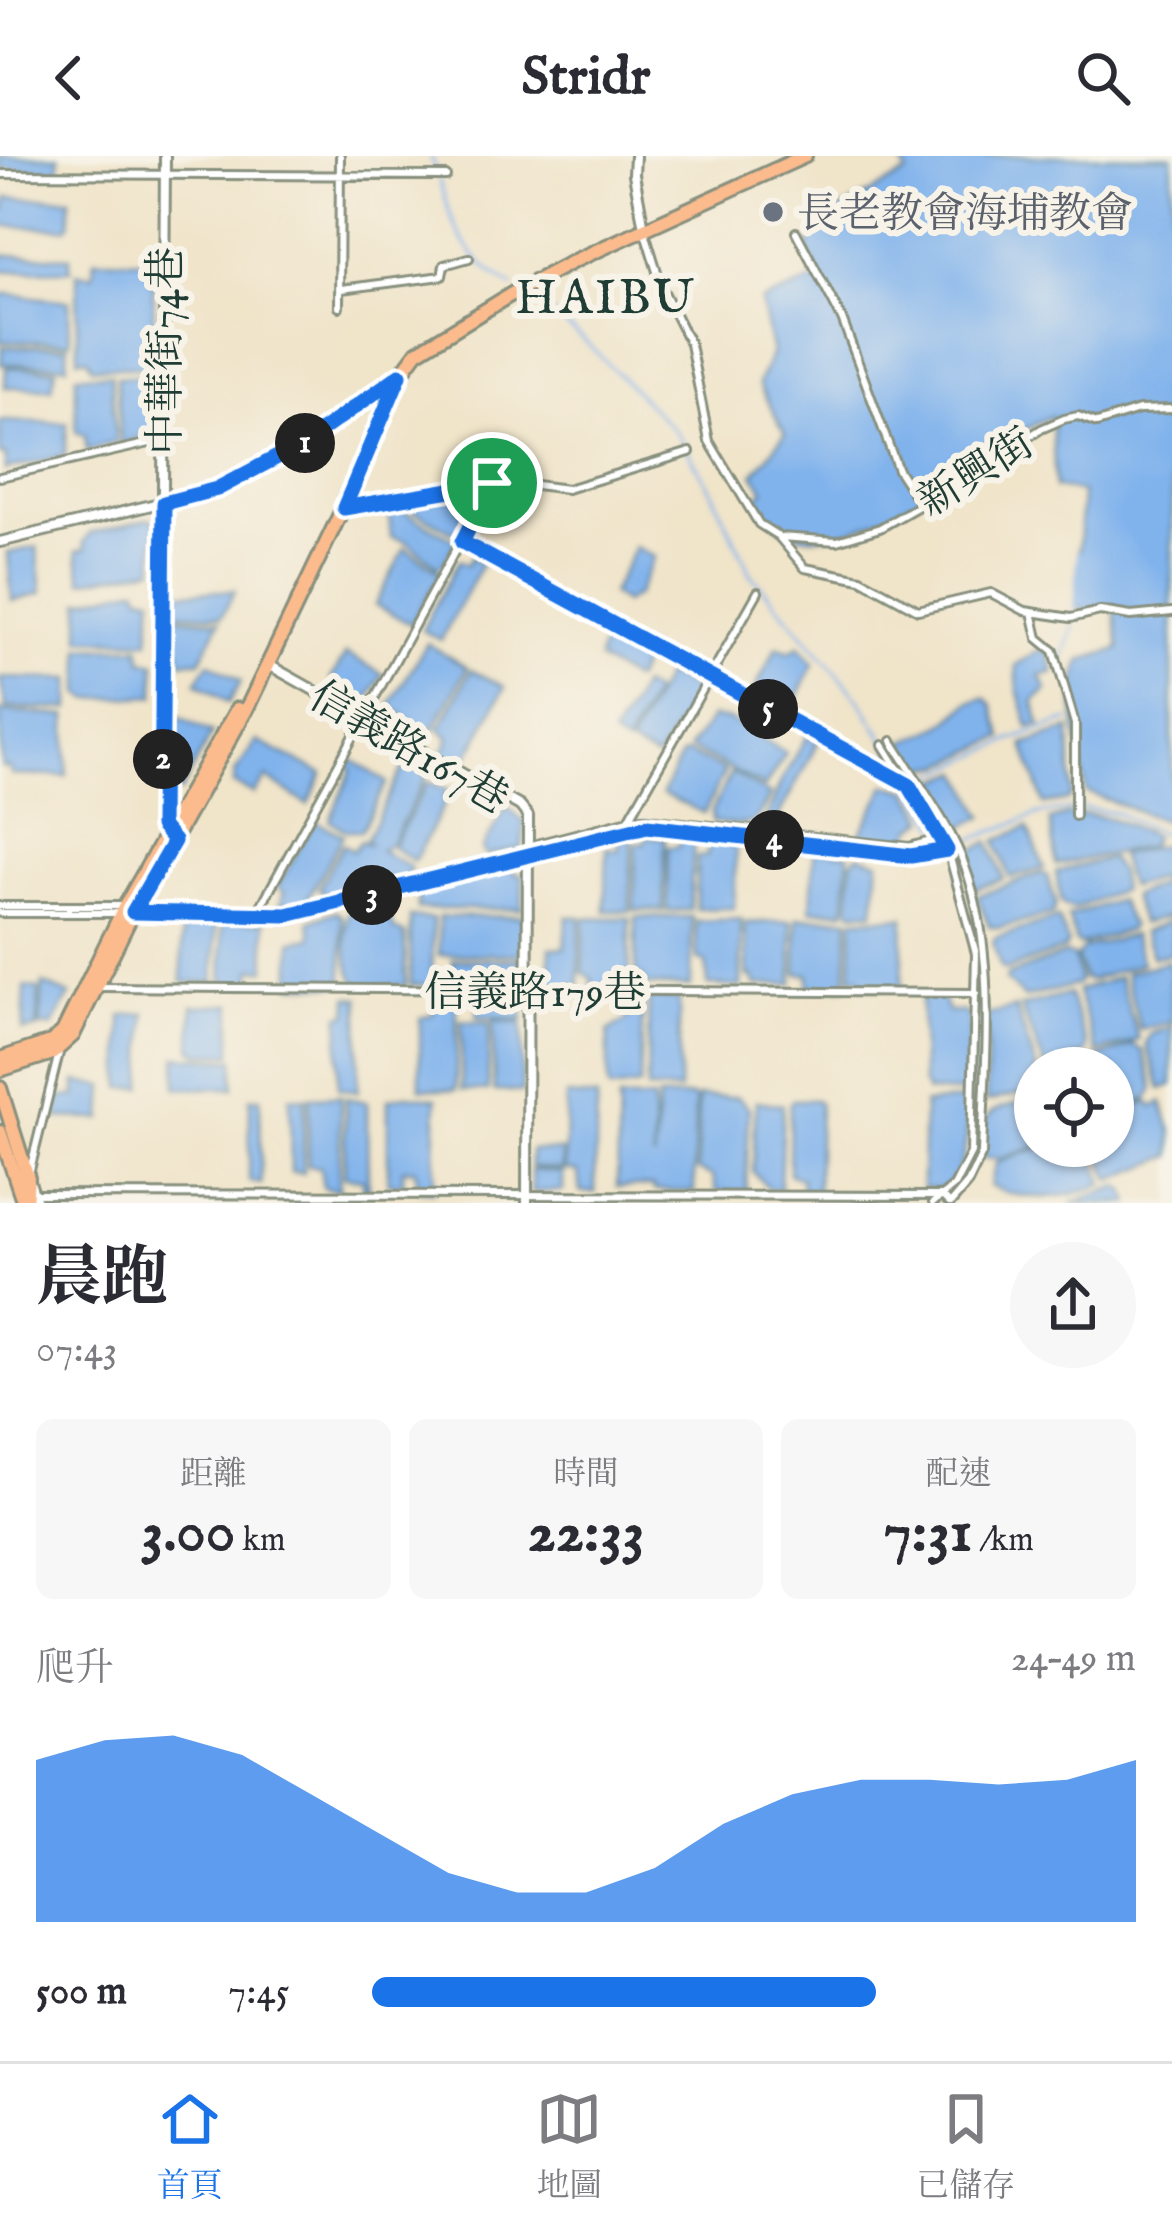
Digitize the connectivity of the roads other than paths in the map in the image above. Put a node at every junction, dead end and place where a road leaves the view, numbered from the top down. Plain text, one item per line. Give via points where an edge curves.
1 (165, 156) edge
2 (340, 156) edge
3 (635, 156) edge
4 (806, 156) edge
5 (165, 173) junction
6 (0, 174) edge
7 (340, 175) junction
8 (442, 176) dead end
9 (644, 228) junction
10 (796, 232) dead end
11 (469, 258) dead end
12 (340, 289) junction
13 (339, 307) dead end
14 (400, 375) junction
15 (1172, 409) edge
16 (163, 440) junction
17 (690, 452) dead end
18 (0, 477) edge
19 (492, 483) junction
20 (164, 503) junction
21 (921, 506) junction
22 (344, 508) junction
23 (778, 536) junction
24 (0, 542) edge
25 (462, 542) junction
26 (758, 592) dead end
27 (1032, 612) junction
28 (1172, 612) edge
29 (268, 664) junction
30 (708, 677) junction
31 (364, 720) junction
32 (909, 785) junction
33 (1076, 812) dead end
34 (629, 824) junction
35 (170, 837) junction
36 (949, 845) junction
37 (528, 851) junction
38 (0, 910) edge
39 (126, 910) junction
40 (256, 915) junction
41 (95, 987) junction
42 (529, 990) junction
43 (976, 993) junction
44 (60, 1048) junction
45 (0, 1059) edge
46 (0, 1070) edge
47 (0, 1088) edge
48 (0, 1132) edge
49 (28, 1178) junction
50 (527, 1199) edge
51 (30, 1201) edge
52 (948, 1201) edge
53 (933, 1203) edge

1 - 5 street, 中華街74巷
2 - 7 street
3 - 9 street
4 - 9 main road
5 - 6 street
5 - 7 street
5 - 16 street, 中華街74巷
7 - 8 street
7 - 12 street
9 - 14 main road via 517,290 417,352
9 - 23 street via 696,364 709,441 759,524
10 - 21 street
11 - 12 street via 444,265 440,277
12 - 13 street
14 - 20 street via 320,434 217,489
14 - 22 main road
15 - 21 street, 新興街 via 1092,422 1074,416 1040,429
16 - 18 street
16 - 20 street, 中華街74巷
17 - 19 street via 567,489
19 - 22 street
19 - 25 street
20 - 24 street
20 - 35 street, 中華街74巷 via 161,826
21 - 23 street, 新興街 via 846,540
22 - 29 main road
23 - 27 street via 805,568 861,579 918,610 991,593
25 - 30 street
25 - 31 street
26 - 30 street
27 - 28 street
27 - 33 street via 1038,638 1054,651 1076,724
29 - 31 street, 信義路167巷
29 - 35 main road
30 - 32 street
30 - 34 street
31 - 37 street, 信義路167巷 via 520,806 530,824
31 - 40 street
32 - 36 street
32 - 36 street via 887,743
34 - 36 street via 666,820 909,848
34 - 36 street via 911,856
34 - 37 street
35 - 39 main road
36 - 43 street via 971,926
36 - 52 street via 978,911 986,982 982,1154 968,1184
37 - 40 street via 287,915
37 - 42 street, 信義路167巷
38 - 39 street
39 - 40 street
39 - 41 main road
39 - 45 main road via 63,1032
41 - 42 street, 信義路179巷
41 - 44 main road
42 - 43 street, 信義路179巷
42 - 50 street, 信義路167巷
43 - 52 street via 971,1153
44 - 46 main road
44 - 49 street
47 - 49 main road
48 - 51 main road
49 - 51 main road
50 - 51 street
50 - 52 street
52 - 53 street

